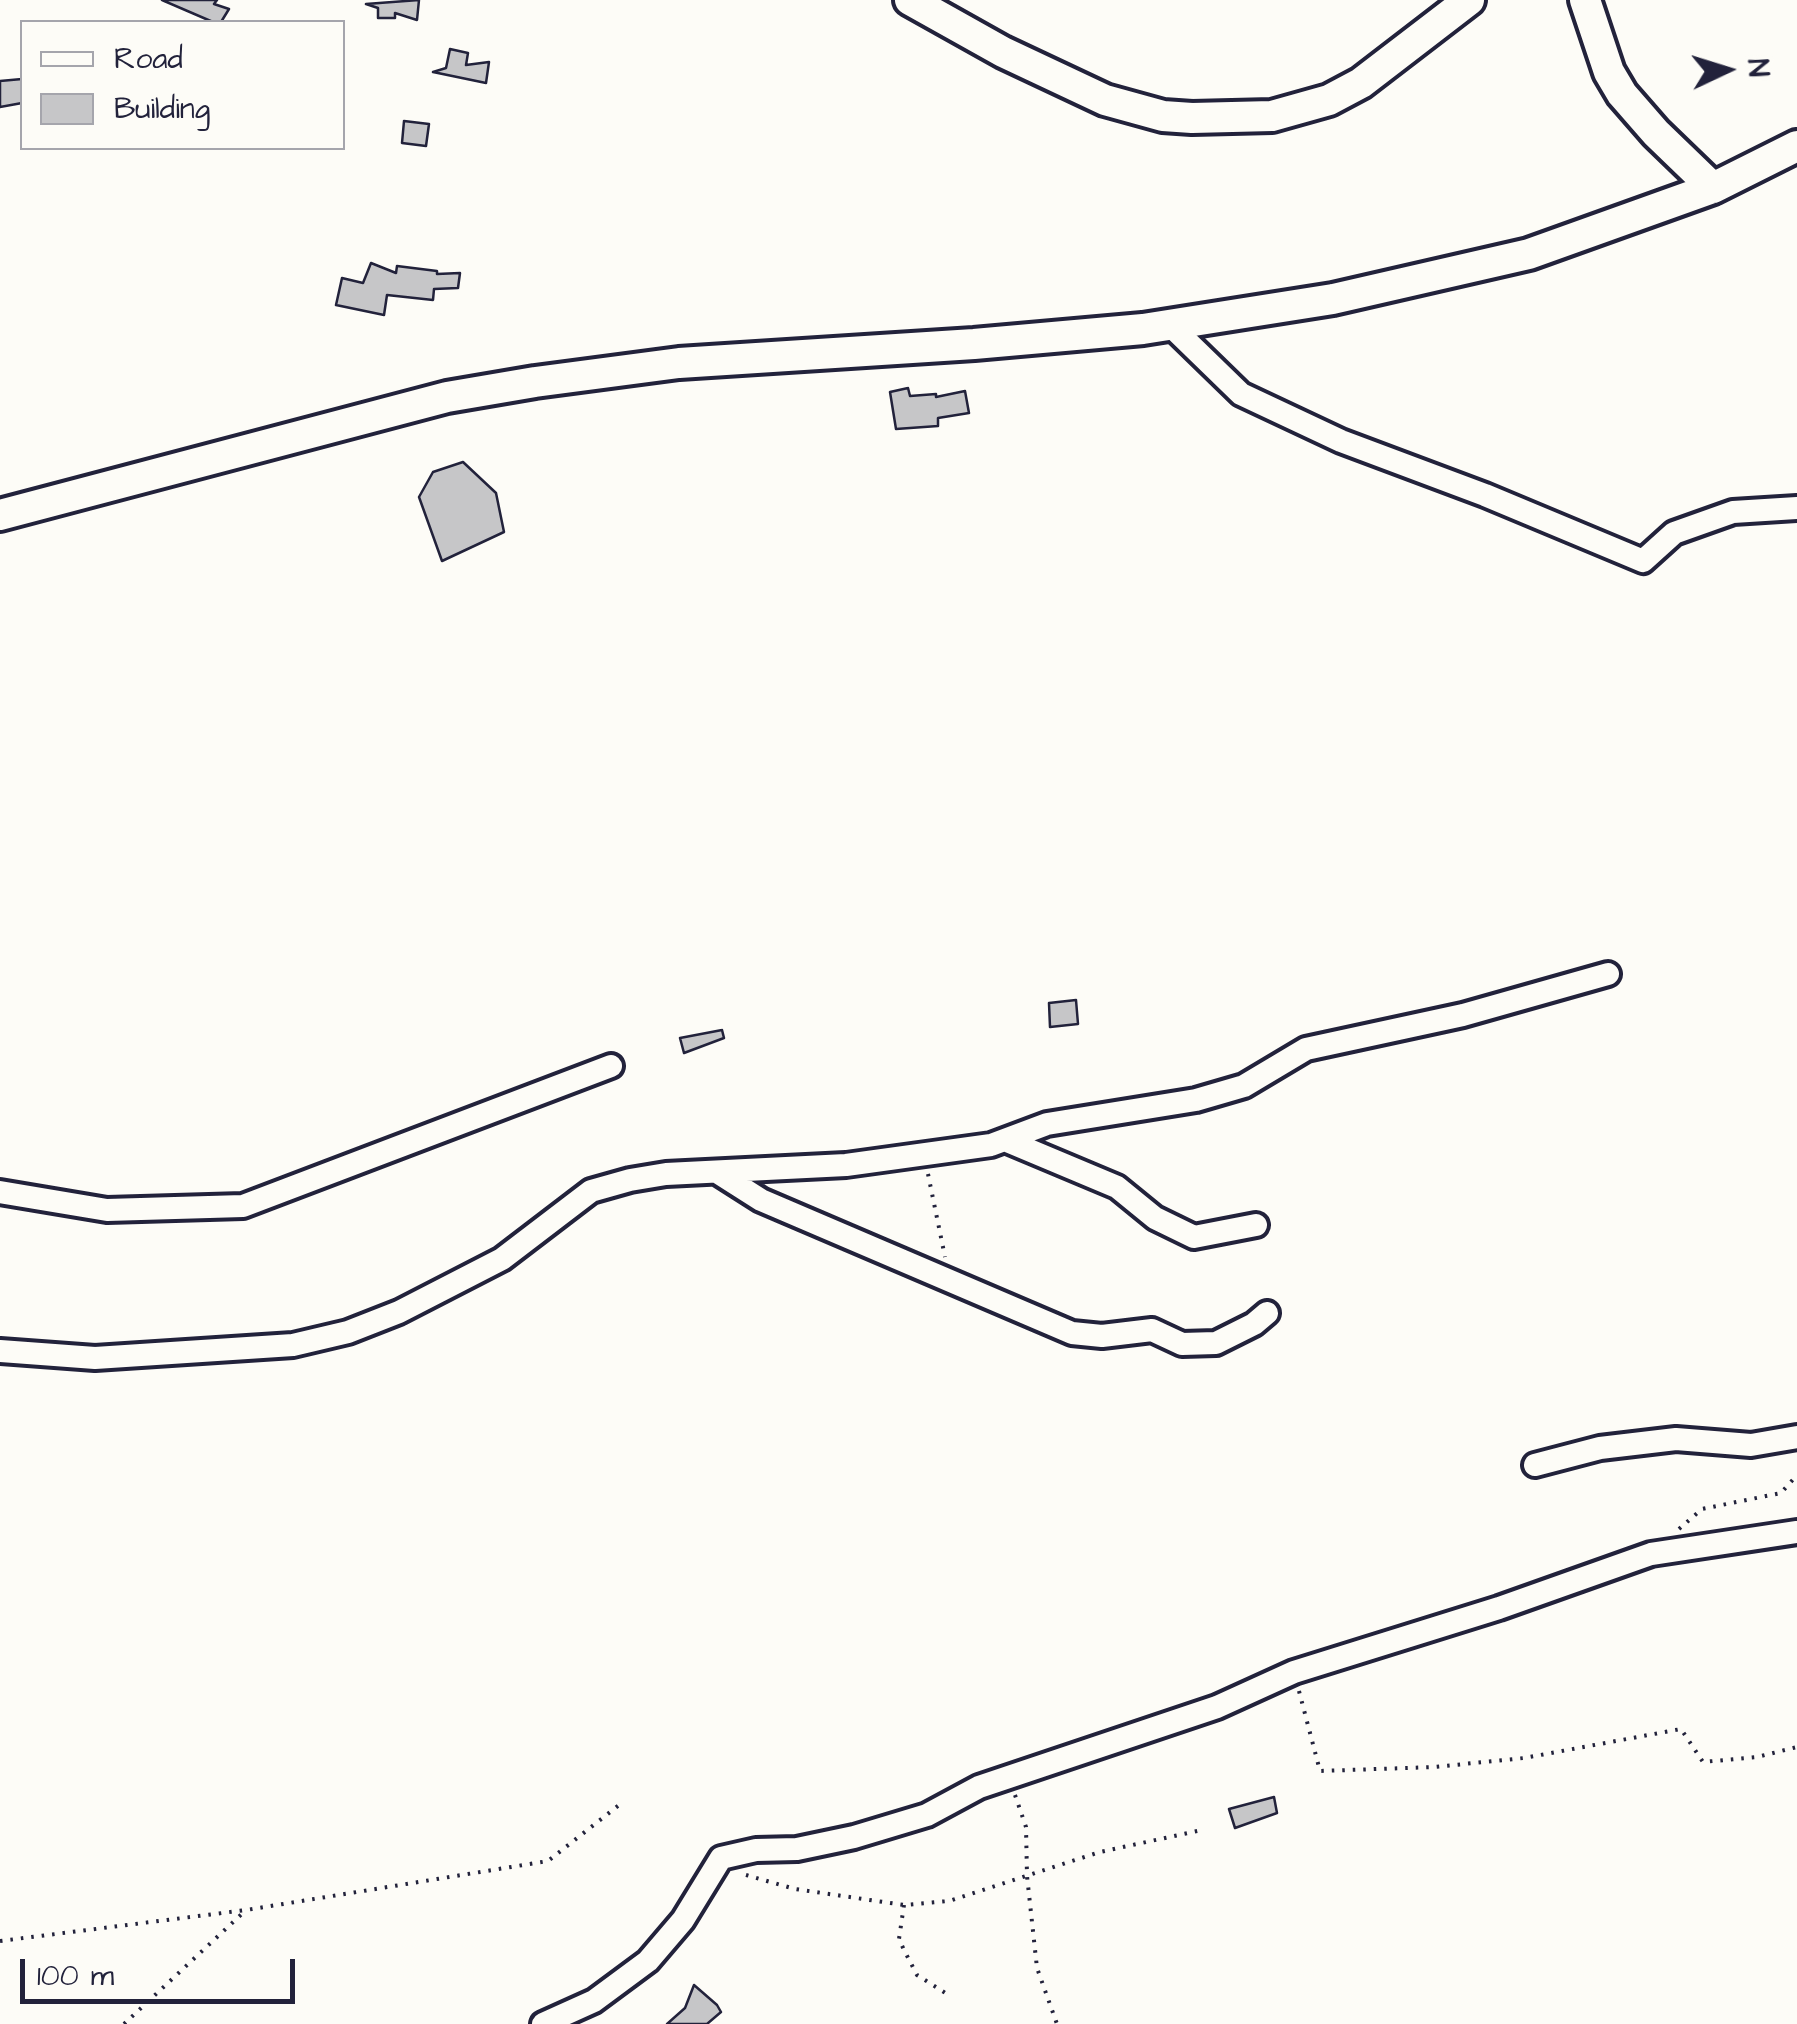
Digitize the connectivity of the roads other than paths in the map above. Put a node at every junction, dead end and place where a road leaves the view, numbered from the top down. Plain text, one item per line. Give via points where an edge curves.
1 (910, 0) edge
2 (1468, 0) edge
3 (1585, 0) edge
4 (1797, 146) edge
5 (1714, 188) junction
6 (1170, 325) junction
7 (1797, 508) edge
8 (0, 515) edge
9 (1608, 974) dead end
10 (611, 1066) dead end
11 (1005, 1140) junction
12 (717, 1172) junction
13 (0, 1192) edge
14 (1256, 1225) dead end
15 (1267, 1313) dead end
16 (0, 1350) edge
17 (1797, 1437) edge
18 (1534, 1465) dead end
19 (1797, 1532) edge
20 (543, 2024) edge

1 - 2 street via 1106,100 1192,118 1272,116 1329,100
3 - 5 street via 1622,94
4 - 5 street
5 - 6 street via 1529,254 1333,299
6 - 7 street via 1241,394 1644,561 1674,533 1718,517
6 - 8 street via 679,363 500,388
9 - 11 street via 1306,1049 1244,1086 1196,1100 1046,1124
10 - 13 street via 242,1206 107,1210
11 - 12 street via 846,1165
11 - 14 street via 1118,1187 1155,1218 1194,1237
12 - 15 street via 762,1200 1072,1333 1152,1330 1182,1344 1216,1343
12 - 16 street via 666,1174 591,1192 502,1259 348,1332 294,1345 95,1358
17 - 18 street via 1751,1445 1676,1439
19 - 20 street via 1651,1554 1294,1672 1217,1707 979,1787 927,1815 797,1849 722,1858 648,1961 594,2001

